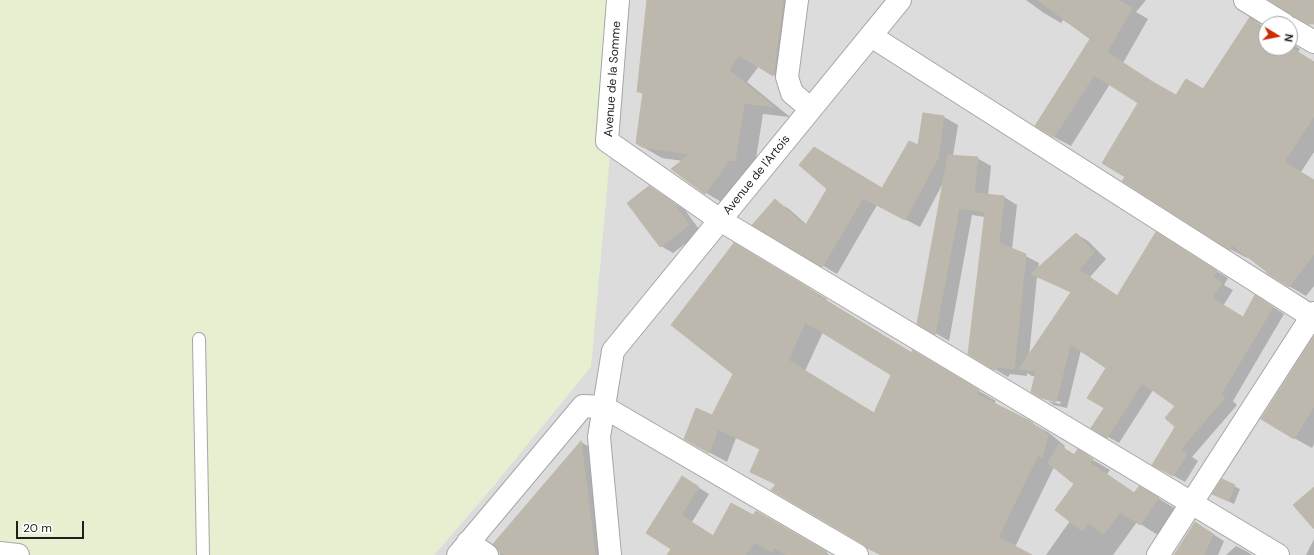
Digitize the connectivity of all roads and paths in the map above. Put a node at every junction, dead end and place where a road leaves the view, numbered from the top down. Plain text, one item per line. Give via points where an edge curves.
1 (618, 0) edge
2 (797, 0) edge
3 (900, 0) edge
4 (1245, 0) edge
5 (1271, 16) edge
6 (1298, 33) edge
7 (871, 36) junction
8 (1314, 42) edge
9 (811, 109) junction
10 (720, 220) junction
11 (1313, 316) edge
12 (200, 339) dead end
13 (604, 407) junction
14 (1192, 504) junction
15 (463, 549) edge
16 (0, 554) edge
17 (18, 555) edge
18 (203, 555) edge
19 (487, 555) edge
20 (610, 555) edge
21 (857, 555) edge
22 (1158, 555) edge
23 (1278, 555) edge

1 - 10 street, Avenue de la Somme via 607,142
2 - 9 street via 788,77 792,93
3 - 7 street, Avenue de l'Artois
4 - 5 street
6 - 8 street
7 - 9 street, Avenue de l'Artois
7 - 11 street
9 - 10 street, Avenue de l'Artois
10 - 13 street, Avenue de l'Artois via 613,351
10 - 14 street
11 - 14 street
12 - 18 lane
13 - 15 street via 583,406
13 - 20 street via 599,437
13 - 21 street
14 - 22 street
14 - 23 street
15 - 19 street
16 - 17 street

